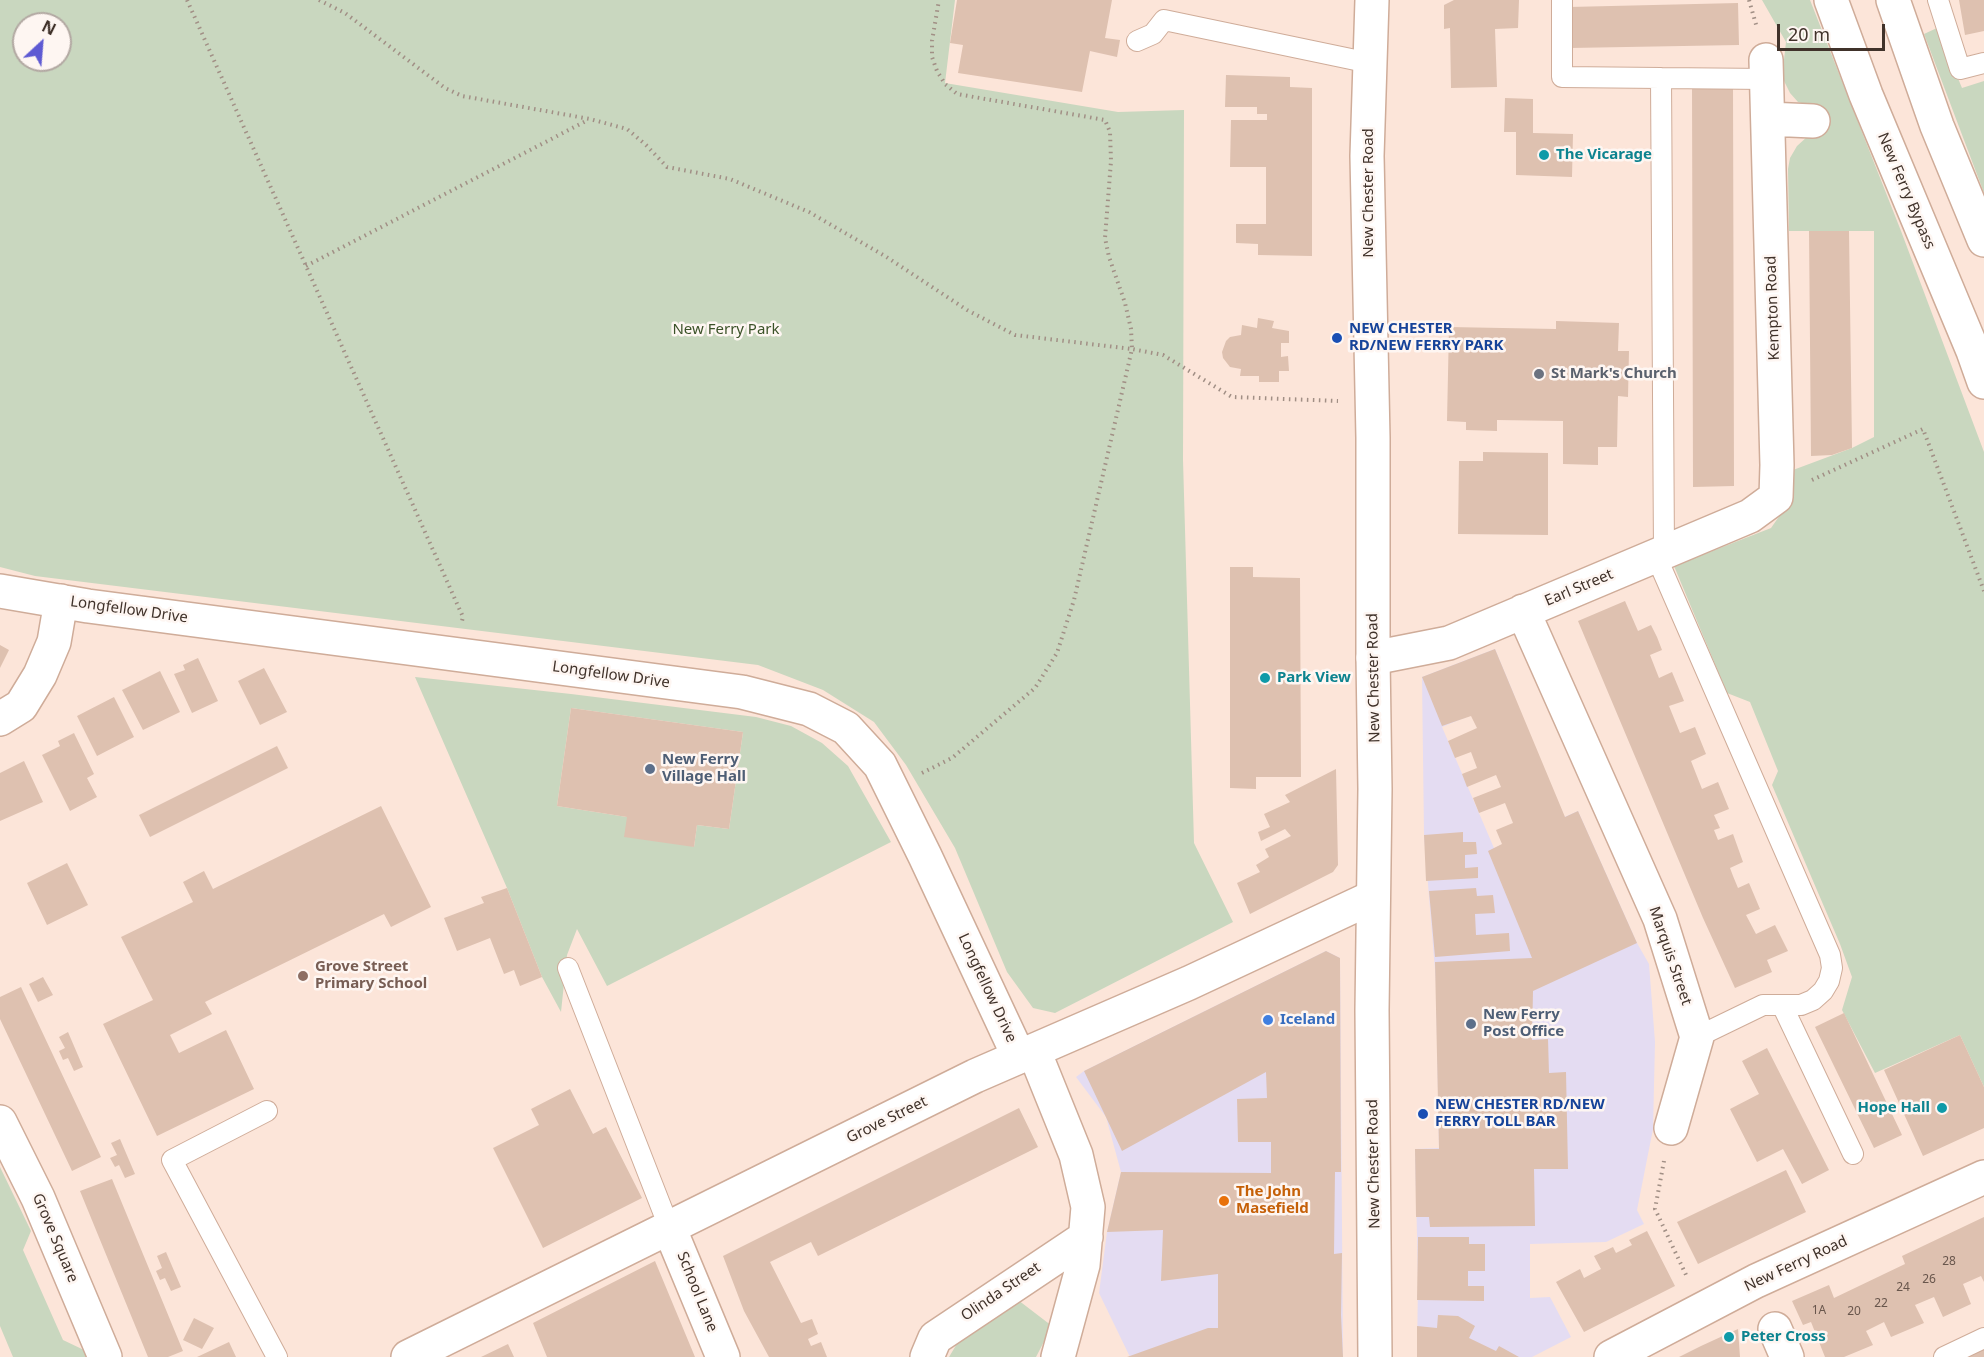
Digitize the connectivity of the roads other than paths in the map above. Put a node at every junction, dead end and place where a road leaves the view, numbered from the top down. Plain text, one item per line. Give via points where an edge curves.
1 (1372, 0) edge
2 (1562, 0) edge
3 (1831, 0) edge
4 (1893, 0) edge
5 (1938, 0) edge
6 (1137, 41) dead end
7 (1370, 63) junction
8 (1984, 63) edge
9 (1767, 69) joint
10 (1661, 78) junction
11 (1768, 119) junction
12 (1813, 121) dead end
13 (1984, 240) edge
14 (1984, 382) edge
15 (1776, 496) joint
16 (1660, 554) junction
17 (0, 591) edge
18 (61, 601) junction
19 (1523, 611) junction
20 (1373, 658) junction
21 (0, 719) edge
22 (1373, 897) junction
23 (568, 968) dead end
24 (1782, 1005) junction
25 (1697, 1037) junction
26 (1026, 1054) junction
27 (267, 1111) dead end
28 (0, 1122) edge
29 (1671, 1128) road end
30 (1853, 1154) dead end
31 (1984, 1177) edge
32 (669, 1227) junction
33 (1086, 1237) junction
34 (1984, 1338) edge
35 (105, 1357) edge
36 (277, 1357) edge
37 (408, 1357) edge
38 (723, 1357) edge
39 (927, 1357) edge
40 (1058, 1357) edge
41 (1375, 1357) edge
42 (1611, 1357) edge
43 (1944, 1357) edge

1 - 7 main road, New Chester Road
2 - 10 lane via 1562,77
3 - 14 main road, New Ferry Bypass
4 - 13 main road via 1937,126
5 - 8 lane via 1960,69
6 - 7 lane via 1153,34 1164,20
7 - 20 main road, New Chester Road via 1367,156
9 - 10 lane
9 - 11 main road, Kempton Road
10 - 16 lane
11 - 12 main road
11 - 15 main road, Kempton Road
15 - 16 main road, Earl Street via 1750,516
16 - 19 main road, Earl Street
16 - 24 lane via 1830,955 1832,968 1823,992 1801,1005
17 - 18 main road, Longfellow Drive
18 - 21 main road via 54,642 40,675 21,706
18 - 26 main road, Longfellow Drive via 742,692 809,709 846,728 880,765
19 - 20 main road, Earl Street via 1449,643
19 - 25 main road, Marquis Street via 1660,920
20 - 22 main road, New Chester Road
22 - 26 main road, Grove Street
22 - 41 main road, New Chester Road
23 - 32 lane
24 - 25 lane via 1763,1005
24 - 30 lane
25 - 29 main road
26 - 32 main road, Grove Street
26 - 33 main road via 1076,1155 1088,1207
27 - 36 lane via 172,1160
28 - 35 main road, Grove Square via 38,1198
31 - 42 main road, New Ferry Road via 1756,1281
32 - 37 main road, Grove Street
32 - 38 main road, School Lane
33 - 39 main road, Olinda Street via 934,1338
33 - 40 main road via 1083,1265
34 - 43 lane

